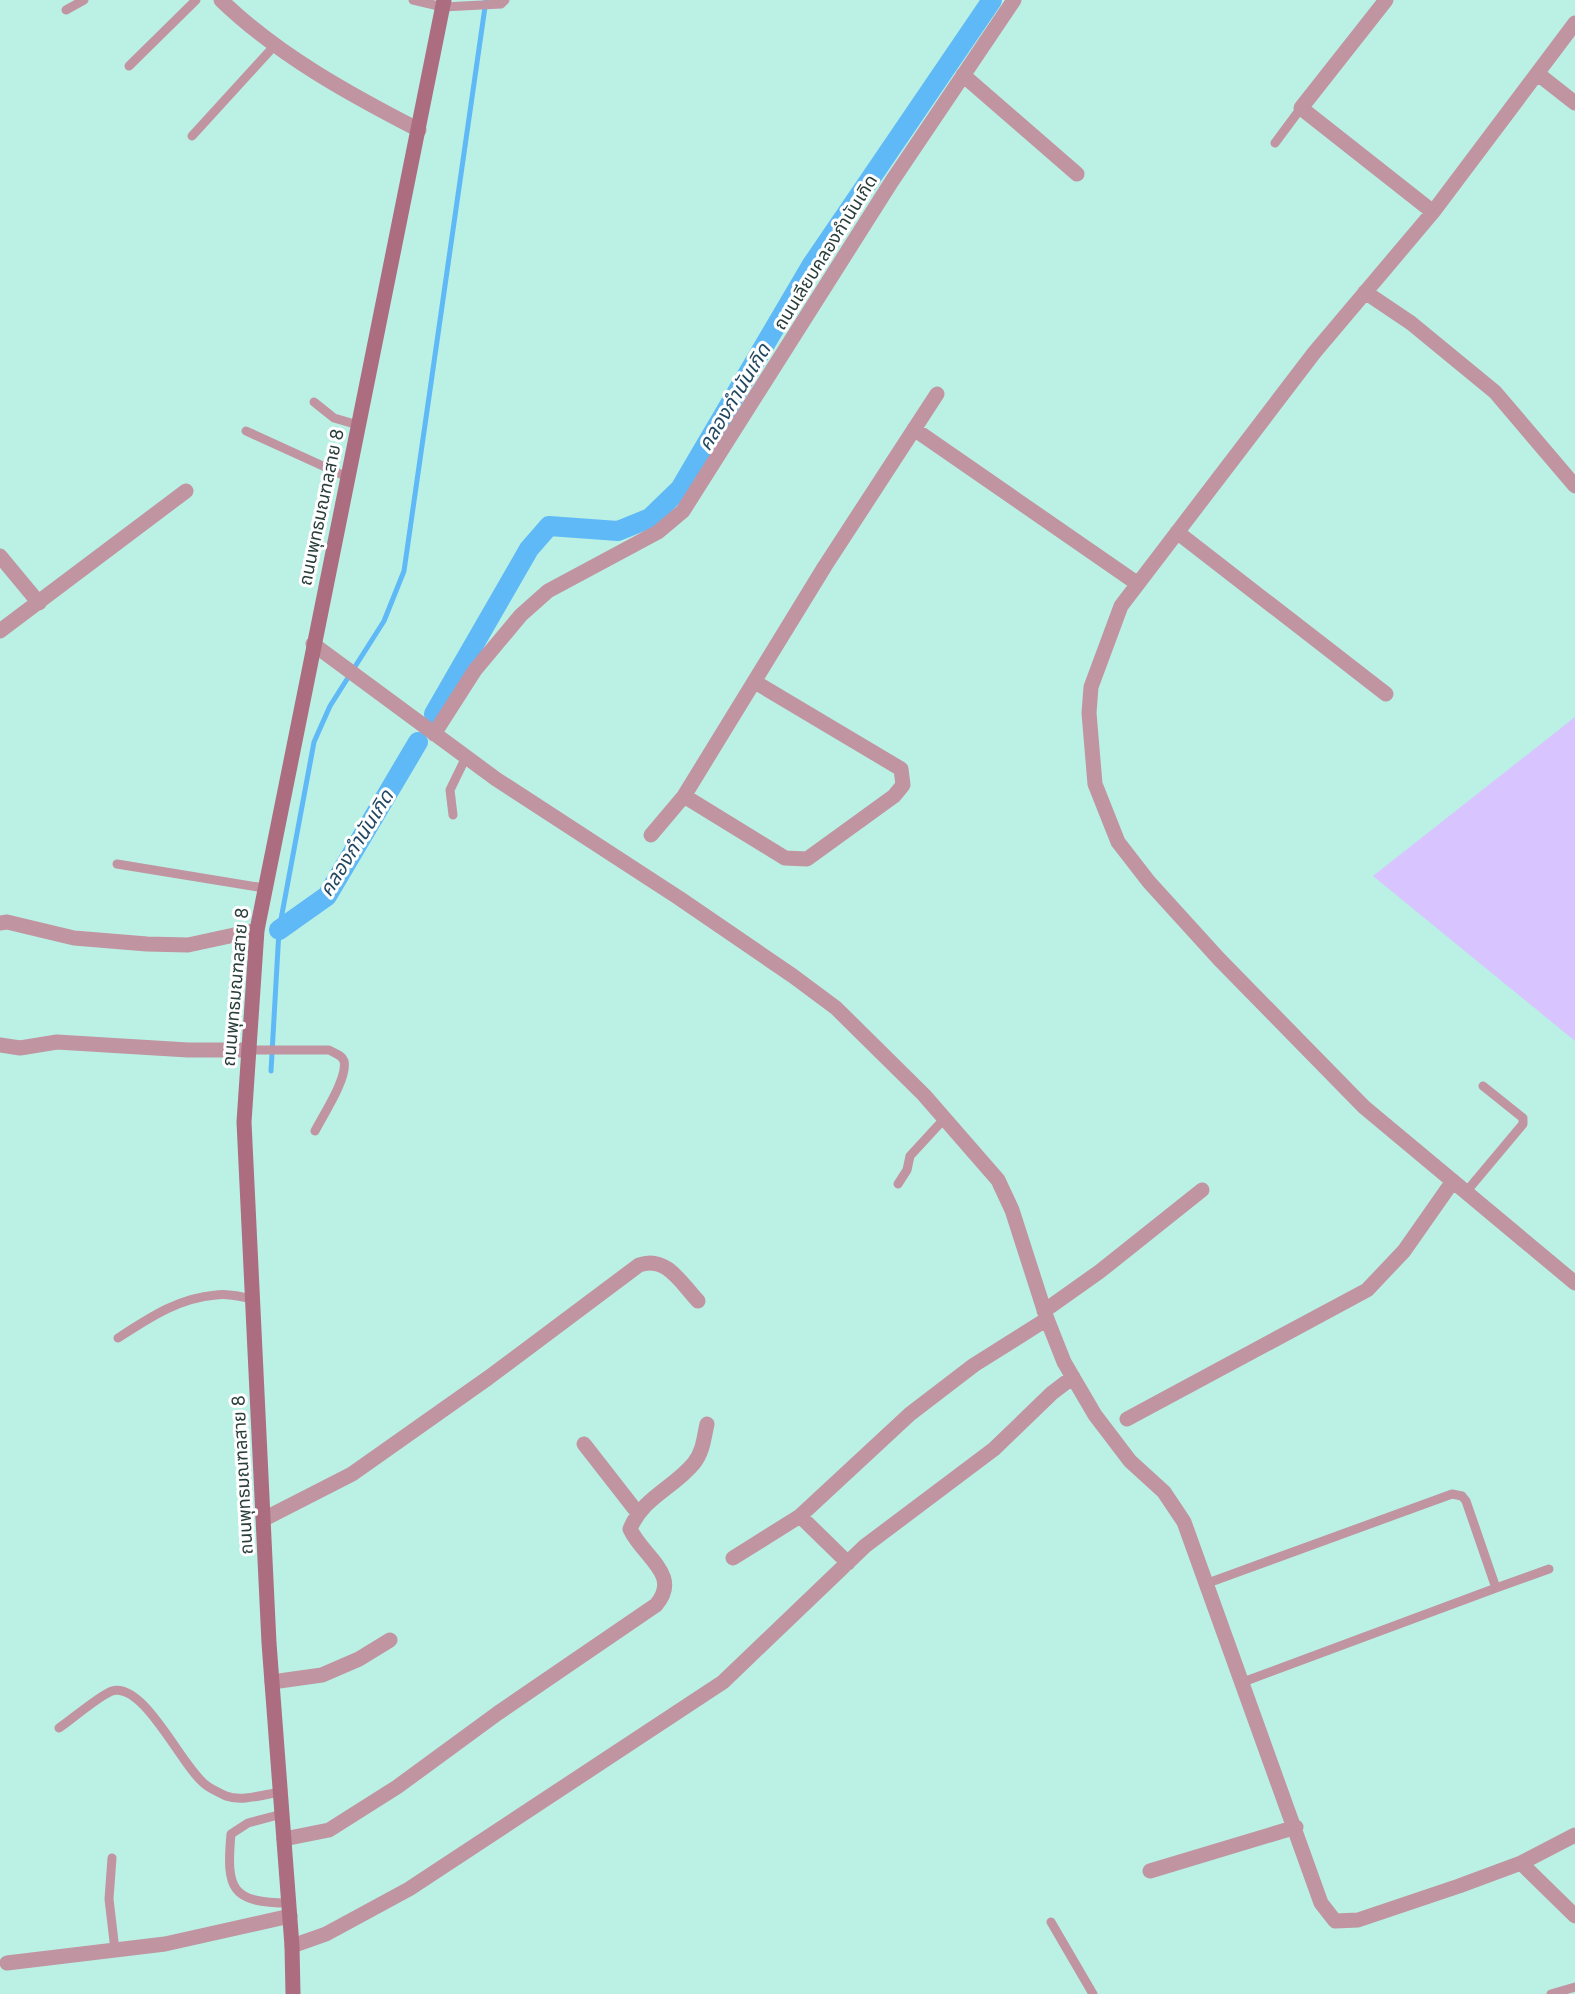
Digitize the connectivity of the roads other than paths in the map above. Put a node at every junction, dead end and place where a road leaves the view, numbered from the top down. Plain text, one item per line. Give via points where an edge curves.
1 (84, 0) edge
2 (196, 0) edge
3 (221, 0) edge
4 (413, 0) edge
5 (505, 0) edge
6 (1014, 0) edge
7 (1386, 0) edge
8 (443, 4) edge
9 (66, 10) dead end
10 (1575, 23) edge
11 (276, 44) junction
12 (129, 66) dead end
13 (1538, 74) junction
14 (963, 75) junction
15 (1575, 103) edge
16 (1301, 108) junction
17 (419, 130) junction
18 (192, 136) dead end
19 (1275, 143) dead end
20 (1077, 174) dead end
21 (1433, 212) junction
22 (1365, 292) junction
23 (937, 394) dead end
24 (314, 402) dead end
25 (358, 425) junction
26 (915, 429) junction
27 (246, 431) dead end
28 (347, 477) junction
29 (1575, 486) edge
30 (186, 491) dead end
31 (1178, 532) junction
32 (0, 556) edge
33 (1138, 584) junction
34 (39, 603) junction
35 (0, 631) edge
36 (313, 644) junction
37 (755, 682) junction
38 (1386, 694) dead end
39 (434, 734) junction
40 (466, 757) junction
41 (684, 796) junction
42 (453, 815) dead end
43 (651, 835) dead end
44 (117, 864) dead end
45 (264, 888) junction
46 (0, 923) edge
47 (256, 930) junction
48 (0, 1045) edge
49 (249, 1050) junction
50 (1483, 1086) dead end
51 (944, 1119) junction
52 (315, 1131) dead end
53 (1453, 1181) junction
54 (898, 1184) dead end
55 (1202, 1190) dead end
56 (1466, 1191) junction
57 (1575, 1284) edge
58 (253, 1299) junction
59 (698, 1301) dead end
60 (1046, 1315) junction
61 (118, 1338) dead end
62 (1073, 1377) junction
63 (1127, 1419) dead end
64 (707, 1424) dead end
65 (584, 1444) dead end
66 (637, 1512) junction
67 (800, 1516) junction
68 (264, 1519) junction
69 (733, 1558) dead end
70 (848, 1563) junction
71 (1549, 1569) dead end
72 (1208, 1583) junction
73 (1497, 1588) junction
74 (390, 1640) dead end
75 (272, 1682) junction
76 (1243, 1682) junction
77 (59, 1728) dead end
78 (281, 1792) junction
79 (282, 1814) junction
80 (1296, 1827) junction
81 (1575, 1835) edge
82 (284, 1839) junction
83 (112, 1858) dead end
84 (1521, 1863) junction
85 (1150, 1871) dead end
86 (289, 1909) junction
87 (1575, 1916) edge
88 (1051, 1922) dead end
89 (292, 1946) junction
90 (115, 1950) junction
91 (7, 1963) dead end
92 (1575, 1987) edge
93 (292, 1994) edge
94 (1093, 1994) edge
95 (1551, 1994) edge

1 - 9 lane
2 - 12 lane
3 - 11 street
4 - 8 lane
5 - 8 lane via 501,4
6 - 14 street, ถนนเลียบคลองกำนันเกิด
7 - 16 street
8 - 17 street, ถนนพุทธมณฑลสาย 8
10 - 13 street
11 - 17 street via 358,99
11 - 18 lane
13 - 15 street
13 - 21 street
14 - 20 street
14 - 39 street, ถนนเลียบคลองกำนันเกิด via 683,511 658,532 548,591 521,615 475,670
16 - 19 lane
16 - 21 street
17 - 25 street, ถนนพุทธมณฑลสาย 8
21 - 22 street
22 - 29 street via 1495,392
22 - 31 street
23 - 26 street
24 - 25 lane via 334,418
25 - 28 street, ถนนพุทธมณฑลสาย 8
26 - 33 street
26 - 37 street
27 - 28 lane
28 - 36 street, ถนนพุทธมณฑลสาย 8
30 - 34 street
31 - 33 street
31 - 38 street
32 - 34 street
33 - 53 street via 1121,606 1091,687 1089,713 1095,784 1118,842 1149,882 1251,992 1364,1107
34 - 35 street
36 - 39 street
36 - 45 street, ถนนพุทธมณฑลสาย 8
37 - 41 street
37 - 41 street via 901,769 903,785 894,796 827,845 807,859 798,860 785,858
39 - 40 street
40 - 42 lane via 450,790
40 - 51 street via 836,1008
41 - 43 street
44 - 45 lane
45 - 47 street, ถนนพุทธมณฑลสาย 8
46 - 47 street via 74,939 147,944 188,945
47 - 49 street, ถนนพุทธมณฑลสาย 8
48 - 49 street via 20,1048 57,1042
49 - 52 lane via 329,1050 340,1055 344,1061 342,1077
49 - 58 street, ถนนพุทธมณฑลสาย 8 via 244,1122
50 - 56 lane via 1523,1118 1524,1124
51 - 54 lane via 910,1156
51 - 60 street via 998,1180 1012,1210
53 - 56 street
53 - 63 street via 1404,1251 1367,1290
55 - 60 street
56 - 57 street
58 - 61 lane via 217,1294 191,1300 165,1308
58 - 68 street, ถนนพุทธมณฑลสาย 8
59 - 68 street via 662,1263 639,1265 352,1474
60 - 62 street
60 - 67 street via 910,1414
62 - 70 street via 994,1449
62 - 72 street via 1095,1415 1130,1461 1164,1492 1184,1522
64 - 66 street via 702,1449 694,1463
65 - 66 street
66 - 82 street via 630,1528 634,1539 667,1585 656,1605 329,1830
67 - 69 street
67 - 70 street
68 - 75 street, ถนนพุทธมณฑลสาย 8
70 - 89 street via 723,1682 409,1888 326,1935
71 - 73 lane
72 - 73 lane via 1452,1494 1466,1501
72 - 76 street
73 - 76 lane
74 - 75 street via 322,1675
75 - 78 street, ถนนพุทธมณฑลสาย 8
76 - 80 street
77 - 78 lane via 112,1691 124,1691 152,1713 205,1785 228,1797
78 - 79 street, ถนนพุทธมณฑลสาย 8
79 - 82 street, ถนนพุทธมณฑลสาย 8
79 - 86 lane via 248,1823 231,1834 229,1861 233,1886 244,1897
80 - 84 street via 1321,1903 1335,1921 1358,1920
80 - 85 street
81 - 84 street
82 - 86 street, ถนนพุทธมณฑลสาย 8
83 - 90 lane via 109,1899
84 - 87 street
86 - 89 street, ถนนพุทธมณฑลสาย 8
86 - 90 street via 165,1944
88 - 94 lane
89 - 93 street, ถนนพุทธมณฑลสาย 8
90 - 91 street
92 - 95 lane

